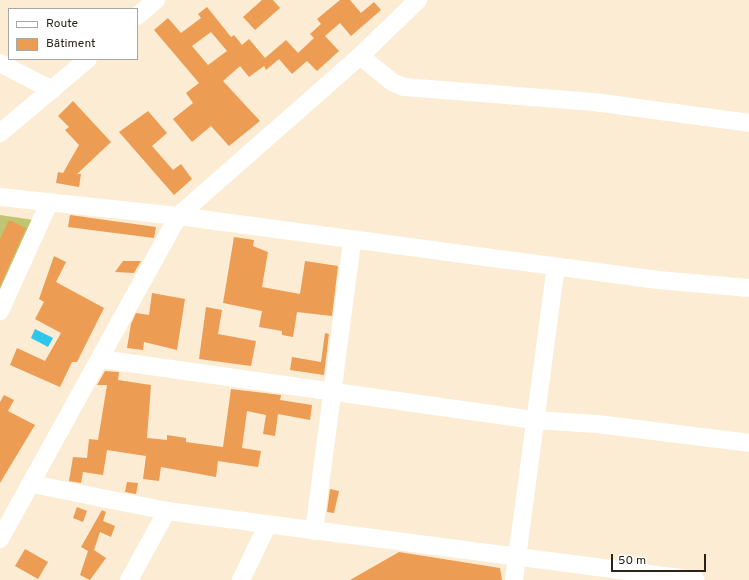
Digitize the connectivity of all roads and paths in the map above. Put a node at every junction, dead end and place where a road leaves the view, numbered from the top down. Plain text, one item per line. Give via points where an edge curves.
1 (156, 0) edge
2 (418, 0) edge
3 (138, 15) edge
4 (360, 56) junction
5 (87, 60) edge
6 (0, 64) edge
7 (52, 90) junction
8 (749, 123) edge
9 (0, 133) edge
10 (0, 197) edge
11 (49, 204) junction
12 (178, 216) junction
13 (352, 242) junction
14 (556, 267) junction
15 (749, 288) edge
16 (0, 311) edge
17 (100, 359) junction
18 (332, 391) junction
19 (535, 420) junction
20 (749, 443) edge
21 (32, 484) junction
22 (167, 511) junction
23 (268, 524) junction
24 (314, 531) junction
25 (0, 539) edge
26 (515, 557) junction
27 (603, 574) edge
28 (129, 580) edge
29 (241, 580) edge
30 (514, 580) edge
31 (696, 580) edge

1 - 3 street
2 - 4 street
4 - 8 street via 392,82 404,87 594,102
4 - 12 street
5 - 7 street
6 - 7 street
7 - 9 street
10 - 11 street
11 - 12 street
11 - 16 street
12 - 13 street
12 - 17 street
13 - 14 street
13 - 18 street
14 - 15 street
14 - 19 street
17 - 18 street
17 - 21 street
18 - 19 street
18 - 24 street
19 - 20 street via 597,424
19 - 26 street
21 - 22 street
21 - 25 street
22 - 23 street
22 - 28 street
23 - 24 street
23 - 29 street
24 - 26 street
26 - 27 street
26 - 30 street
27 - 31 street

